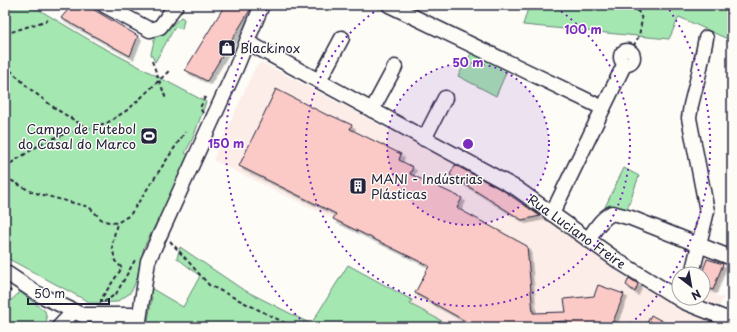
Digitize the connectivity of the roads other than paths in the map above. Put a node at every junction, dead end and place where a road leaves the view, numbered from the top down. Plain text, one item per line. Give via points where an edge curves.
1 (104, 5) edge
2 (176, 5) edge
3 (262, 5) edge
4 (389, 5) edge
5 (342, 38) dead end
6 (706, 38) dead end
7 (247, 42) junction
8 (627, 58) road end
9 (395, 67) dead end
10 (319, 81) junction
11 (445, 98) dead end
12 (603, 108) junction
13 (372, 110) junction
14 (424, 139) junction
15 (552, 214) junction
16 (588, 240) junction
17 (699, 245) junction
18 (732, 258) edge
19 (694, 266) edge
20 (5, 272) edge
21 (671, 292) edge
22 (699, 306) edge
23 (73, 312) junction
24 (732, 320) edge
25 (139, 321) edge
26 (58, 327) edge

1 - 2 street via 150,30 160,28
3 - 7 street
4 - 12 street
5 - 10 street
6 - 17 street via 689,118 707,211
7 - 10 street, Rua Luciano Freire
7 - 25 street via 148,261
8 - 12 street
9 - 13 street
10 - 13 street, Rua Luciano Freire
11 - 14 street
12 - 15 street
13 - 14 street, Rua Luciano Freire
14 - 15 street, Rua Luciano Freire via 516,188
15 - 16 street, Rua Luciano Freire
16 - 17 street via 599,223 612,213
16 - 21 street, Rua Luciano Freire via 621,263
17 - 18 street
17 - 19 street
20 - 23 street via 38,294
22 - 24 street, Rua Luciano Freire
23 - 25 street
23 - 26 street

